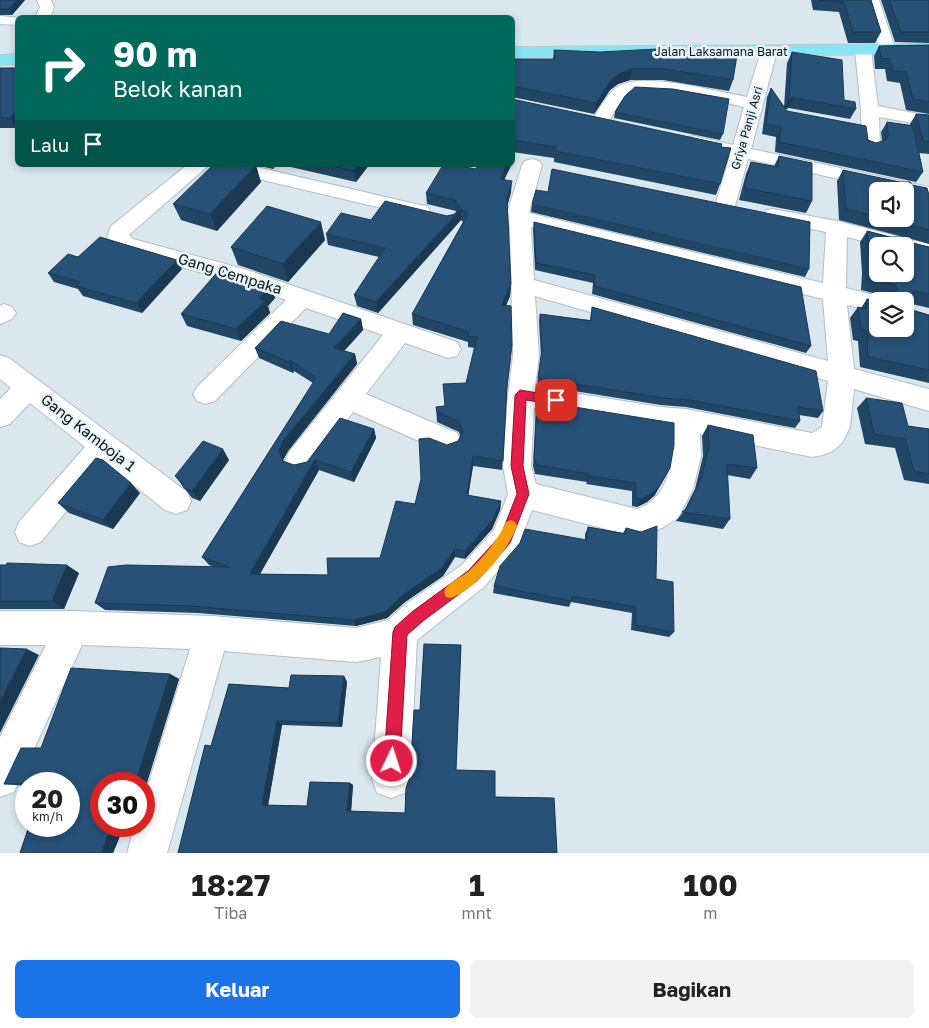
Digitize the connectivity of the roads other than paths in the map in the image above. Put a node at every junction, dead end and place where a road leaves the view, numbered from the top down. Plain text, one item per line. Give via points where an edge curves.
1 (44, 0) edge
2 (872, 0) edge
3 (43, 15) edge
4 (0, 20) edge
5 (15, 21) edge
6 (887, 48) junction
7 (929, 49) edge
8 (863, 50) junction
9 (769, 51) junction
10 (515, 52) edge
11 (754, 104) junction
12 (870, 110) junction
13 (580, 118) edge
14 (929, 121) edge
15 (600, 122) junction
16 (618, 126) edge
17 (853, 127) edge
18 (675, 138) edge
19 (741, 151) junction
20 (532, 164) edge
21 (197, 167) edge
22 (230, 167) edge
23 (929, 193) edge
24 (438, 216) edge
25 (518, 217) junction
26 (837, 228) junction
27 (929, 251) edge
28 (522, 284) junction
29 (834, 293) junction
30 (304, 297) junction
31 (869, 302) edge
32 (400, 332) junction
33 (448, 349) dead end
34 (0, 364) edge
35 (842, 376) junction
36 (29, 387) junction
37 (206, 394) dead end
38 (520, 395) junction
39 (349, 398) junction
40 (929, 400) edge
41 (0, 416) edge
42 (686, 420) junction
43 (447, 441) dead end
44 (104, 445) junction
45 (299, 462) edge
46 (523, 494) junction
47 (176, 502) dead end
48 (30, 532) dead end
49 (0, 628) edge
50 (72, 628) junction
51 (400, 632) junction
52 (212, 633) junction
53 (0, 778) edge
54 (391, 779) dead end
55 (147, 853) edge

1 - 3 street via 47,7
2 - 6 street
4 - 5 street
6 - 7 main road, Jalan Laksamana Barat
6 - 8 main road, Jalan Laksamana Barat
8 - 9 main road, Jalan Laksamana Barat
8 - 12 street
9 - 10 main road, Jalan Laksamana Barat
9 - 11 street, Griya Panji Asri
11 - 15 street via 638,86 621,92
11 - 19 street, Griya Panji Asri
12 - 14 street
12 - 17 street via 871,137
13 - 15 street
15 - 16 street
18 - 19 street
19 - 23 street
19 - 26 street, Griya Panji Asri via 732,207
20 - 25 street
21 - 30 street, Gang Cempaka via 119,231 118,237 124,244 236,274
22 - 24 street
25 - 28 street
25 - 29 street
26 - 27 street
26 - 29 street
28 - 35 street
28 - 38 street via 526,356
29 - 31 street
29 - 35 street
30 - 32 street, Gang Cempaka
30 - 37 street
32 - 33 street, Gang Cempaka
32 - 39 street
34 - 36 street, Gang Kamboja 1
35 - 40 street
35 - 42 street via 836,427 823,443 812,445
36 - 41 street
36 - 44 street, Gang Kamboja 1
38 - 42 street
38 - 46 street via 517,466
39 - 43 street
39 - 45 street
42 - 46 street via 687,456 678,489 667,508 651,518 638,523 620,520
44 - 47 street, Gang Kamboja 1
44 - 48 street
46 - 51 street via 506,539 473,576
49 - 50 street
50 - 52 street
50 - 53 street
51 - 52 street via 356,645
51 - 54 street
52 - 55 street

